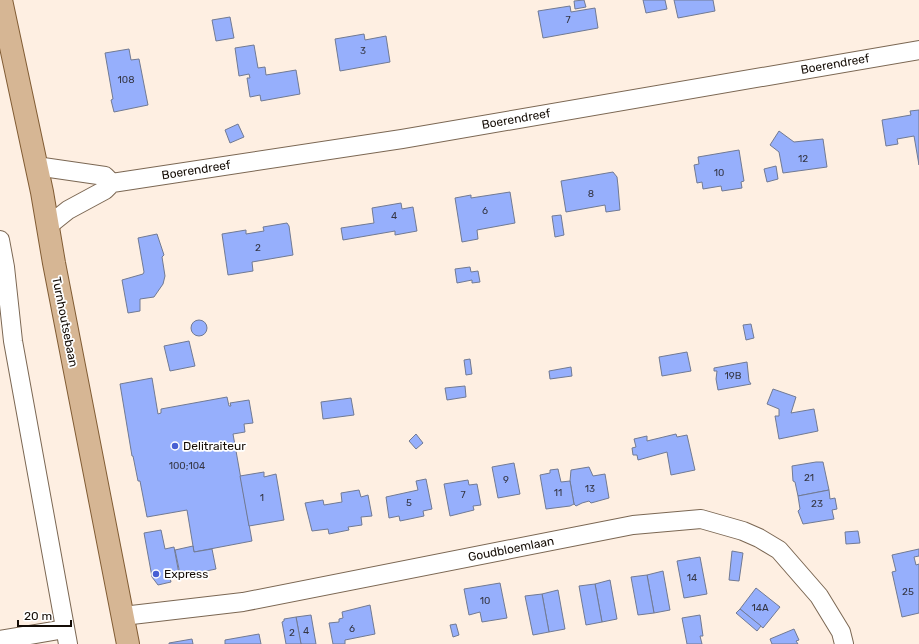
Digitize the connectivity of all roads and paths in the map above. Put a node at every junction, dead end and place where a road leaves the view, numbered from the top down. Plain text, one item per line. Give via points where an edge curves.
1 (1, 0) edge
2 (919, 50) edge
3 (36, 166) junction
4 (112, 183) junction
5 (48, 226) junction
6 (0, 240) edge
7 (123, 616) junction
8 (67, 636) edge
9 (0, 640) edge
10 (128, 644) edge
11 (844, 644) edge

1 - 3 main road, Turnhoutsebaan
2 - 4 street, Boerendreef via 410,137
3 - 4 street via 105,176
3 - 5 main road, Turnhoutsebaan
4 - 5 street, Boerendreef via 105,190 68,210
5 - 7 main road, Turnhoutsebaan
6 - 8 street via 13,341
7 - 10 main road, Turnhoutsebaan
7 - 11 street, Goudbloemlaan via 243,602 632,525 701,519 748,533 779,550 819,596 841,632
8 - 9 street

